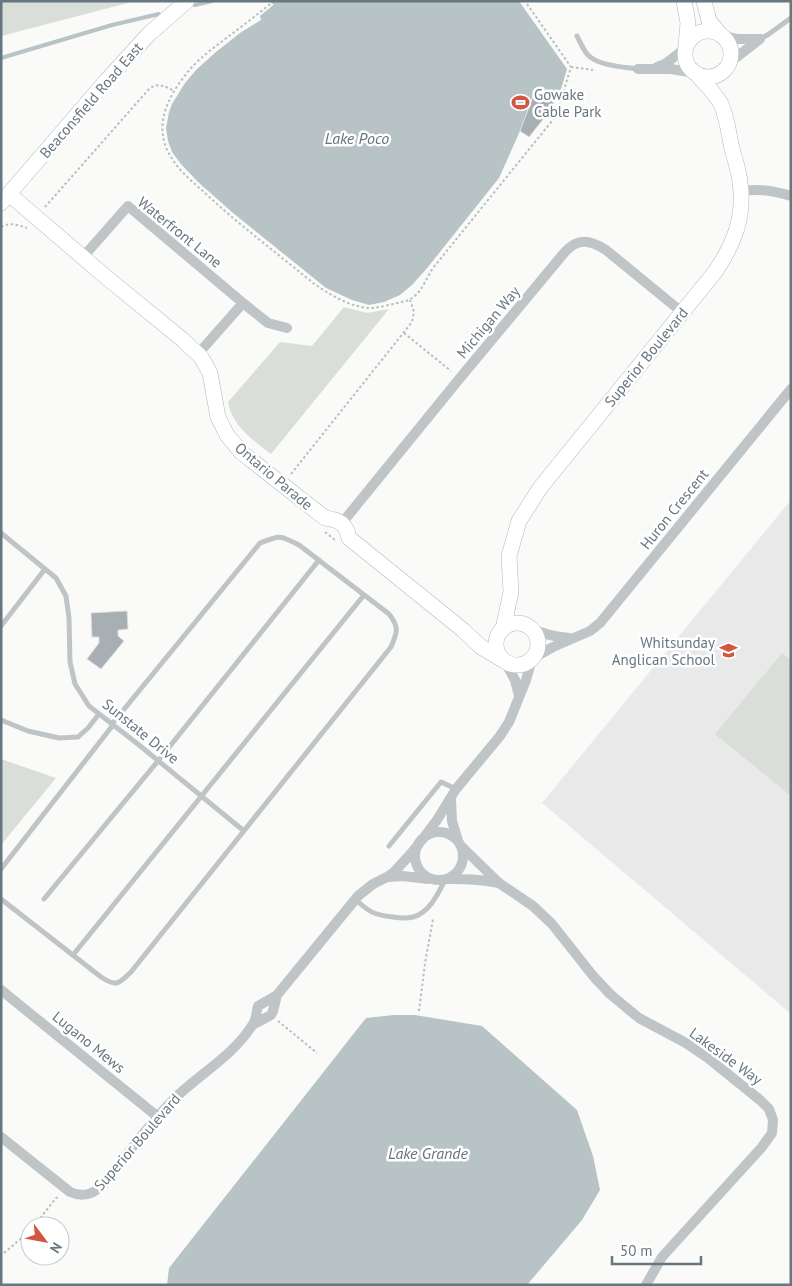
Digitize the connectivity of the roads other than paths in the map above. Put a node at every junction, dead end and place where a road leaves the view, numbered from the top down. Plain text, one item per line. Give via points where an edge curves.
1 (187, 1) edge
2 (684, 1) edge
3 (704, 1) edge
4 (791, 18) edge
5 (721, 35) junction
6 (577, 36) dead end
7 (760, 39) junction
8 (686, 47) junction
9 (728, 66) junction
10 (643, 69) junction
11 (696, 74) junction
12 (723, 109) junction
13 (741, 191) junction
14 (791, 196) edge
15 (5, 199) edge
16 (83, 257) junction
17 (242, 303) junction
18 (683, 313) junction
19 (287, 328) dead end
20 (197, 354) junction
21 (791, 389) edge
22 (342, 524) junction
23 (2, 535) edge
24 (319, 560) junction
25 (45, 568) junction
26 (511, 592) junction
27 (364, 595) junction
28 (1, 626) edge
29 (530, 628) junction
30 (463, 630) junction
31 (502, 630) junction
32 (574, 638) junction
33 (532, 658) junction
34 (503, 660) junction
35 (519, 697) junction
36 (99, 714) junction
37 (1, 720) edge
38 (112, 724) junction
39 (158, 761) junction
40 (456, 789) junction
41 (201, 796) junction
42 (451, 799) junction
43 (244, 831) junction
44 (420, 842) junction
45 (459, 844) junction
46 (389, 846) dead end
47 (1, 869) edge
48 (387, 877) junction
49 (432, 880) junction
50 (446, 880) junction
51 (499, 883) junction
52 (1, 899) edge
53 (44, 899) dead end
54 (354, 899) junction
55 (73, 955) junction
56 (1, 990) edge
57 (277, 995) junction
58 (254, 1024) junction
59 (158, 1117) junction
60 (1, 1137) edge
61 (646, 1285) edge

1 - 15 street, Beaconsfield Road East via 149,34
2 - 8 street via 688,22
3 - 5 street via 710,21
4 - 7 lane
5 - 7 street
5 - 8 street via 708,31 699,33
5 - 9 street via 730,49
6 - 10 lane via 587,54 596,61
7 - 9 street
8 - 10 street via 665,64
8 - 11 street via 687,63
9 - 11 street via 711,77
9 - 12 street, Superior Boulevard via 722,89
10 - 11 street via 676,69
11 - 12 street, Superior Boulevard
12 - 13 street, Superior Boulevard
13 - 14 street via 769,190
13 - 18 street, Superior Boulevard via 739,223 730,247
15 - 16 street, Ontario Parade via 36,218
16 - 17 street, Waterfront Lane via 128,206
16 - 20 street, Ontario Parade
17 - 19 street, Waterfront Lane via 268,322
17 - 20 street
18 - 22 street, Michigan Way via 606,250 585,241 573,245
18 - 26 street, Superior Boulevard via 540,488 519,521 509,556
20 - 22 street, Ontario Parade via 210,373 218,417 227,435 282,485 325,518 336,519
21 - 32 street, Huron Crescent via 600,623
22 - 30 street via 349,538
23 - 25 lane, Sunstate Drive
24 - 27 lane
24 - 38 lane via 284,537 260,543
24 - 39 lane
25 - 28 lane
25 - 36 lane, Sunstate Drive via 56,578 66,596 70,662 75,684 88,706
26 - 29 street, Superior Boulevard
26 - 31 street, Superior Boulevard
27 - 41 lane
27 - 43 lane via 389,614 396,624 391,647
29 - 31 street via 519,623
29 - 32 street via 548,636
29 - 33 street via 538,643
30 - 31 street via 483,636
30 - 34 street via 481,647
31 - 34 street via 496,645
32 - 33 street, Huron Crescent
33 - 34 street via 525,664 516,665
33 - 35 street, Superior Boulevard
34 - 35 street via 515,680
35 - 40 street, Superior Boulevard via 505,729
36 - 37 lane via 78,736 59,738 28,731
36 - 38 lane, Sunstate Drive
38 - 39 lane, Sunstate Drive
38 - 47 lane
39 - 41 lane, Sunstate Drive
39 - 53 lane
40 - 42 street, Superior Boulevard
40 - 46 lane via 441,782
41 - 43 lane, Sunstate Drive
41 - 55 lane
42 - 44 street, Superior Boulevard
42 - 45 street via 452,822
43 - 55 lane via 121,982 110,983
44 - 45 street via 429,834 439,832
44 - 48 street, Superior Boulevard via 404,863
44 - 49 street via 415,853 416,863 420,871
45 - 50 street via 463,857 460,867
45 - 51 street, Lakeside Way
48 - 49 street
48 - 54 street, Superior Boulevard
49 - 50 street
50 - 51 street, Lakeside Way
50 - 54 lane via 428,908 413,917 377,915
51 - 61 street, Lakeside Way via 534,906 552,924 610,994 639,1018 708,1058 760,1100 773,1120 772,1133 762,1147 662,1257
52 - 55 lane
54 - 57 street, Superior Boulevard
56 - 59 street, Lugano Mews
57 - 58 street, Superior Boulevard via 271,1015
57 - 58 street, Superior Boulevard via 258,1006
58 - 59 street, Superior Boulevard via 233,1048 181,1092
59 - 60 street, Superior Boulevard via 104,1184 97,1191 85,1195 68,1191

